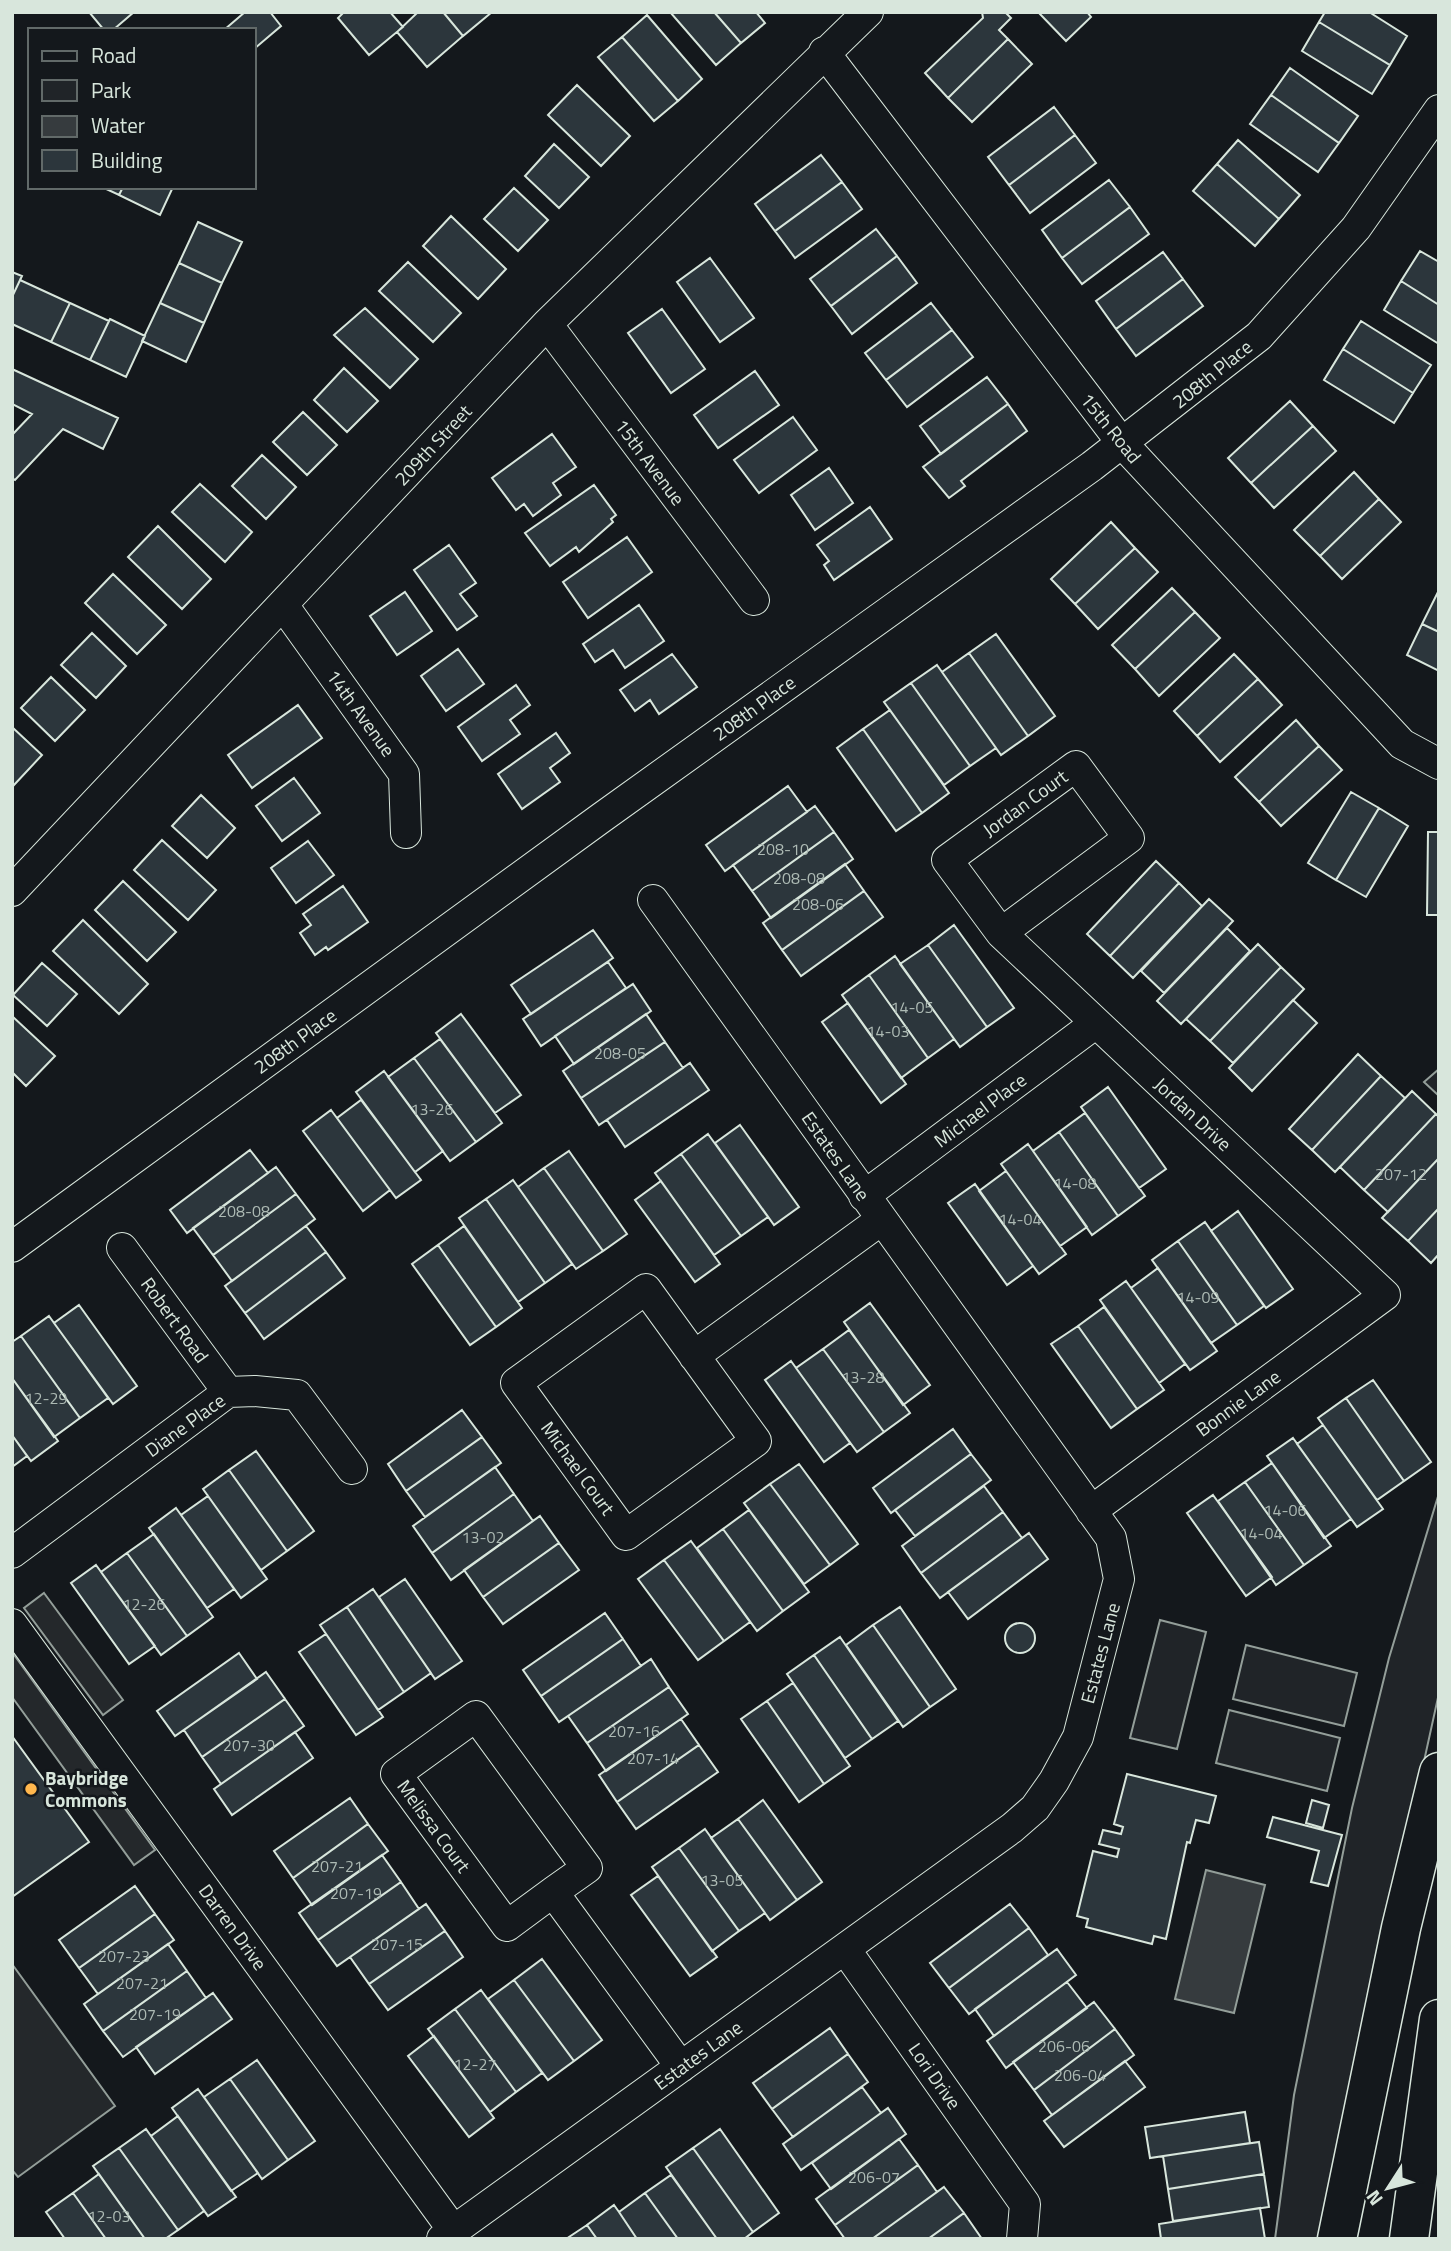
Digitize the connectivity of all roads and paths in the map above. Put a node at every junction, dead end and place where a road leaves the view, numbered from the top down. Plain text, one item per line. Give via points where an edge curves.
1 (868, 12) edge
2 (824, 52) junction
3 (1439, 110) edge
4 (547, 324) junction
5 (1122, 443) junction
6 (754, 600) dead end
7 (283, 605) junction
8 (1439, 764) edge
9 (406, 833) dead end
10 (12, 891) edge
11 (653, 900) dead end
12 (1001, 933) junction
13 (1096, 1023) junction
14 (873, 1208) junction
15 (12, 1247) edge
16 (122, 1248) dead end
17 (1385, 1295) joint
18 (694, 1356) junction
19 (228, 1392) junction
20 (352, 1469) dead end
21 (1091, 1511) junction
22 (12, 1553) edge
23 (12, 1624) edge
24 (1439, 1772) edge
25 (553, 1892) junction
26 (845, 1949) junction
27 (1439, 2018) edge
28 (681, 2067) junction
29 (448, 2235) edge
30 (1022, 2239) edge
31 (1336, 2239) edge
32 (1409, 2239) edge

1 - 2 street, 209th Street
2 - 4 street, 209th Street
2 - 5 street, 15th Road
3 - 5 street, 208th Place via 1356,228 1259,336
4 - 6 street, 15th Avenue
4 - 7 street, 209th Street
5 - 8 street, 15th Road via 1402,744
5 - 15 street, 208th Place
7 - 9 street, 14th Avenue via 404,774
7 - 10 street, 209th Street
11 - 14 street, Estates Lane
12 - 12 street, Jordan Court via 1129,838 1076,765 947,860
12 - 13 street, Jordan Drive
13 - 14 street, Michael Place
13 - 17 street, Jordan Drive
14 - 18 street
14 - 21 street, Estates Lane
16 - 19 street, Robert Road
17 - 21 street, Bonnie Lane
18 - 18 street, Michael Court via 756,1441 626,1535 516,1383 646,1289
19 - 20 street, Diane Place via 297,1395
19 - 22 street, Diane Place
21 - 26 street, Estates Lane via 1111,1538 1119,1579 1078,1737 1054,1781 1035,1808 1012,1828
23 - 29 street, Darren Drive
24 - 31 highway via 1401,1928
25 - 25 street, Melissa Court via 507,1926 396,1774 476,1716 587,1868
25 - 28 street
26 - 28 street, Estates Lane
26 - 30 street, Lori Drive via 1025,2204
27 - 32 highway
28 - 29 street, Estates Lane

